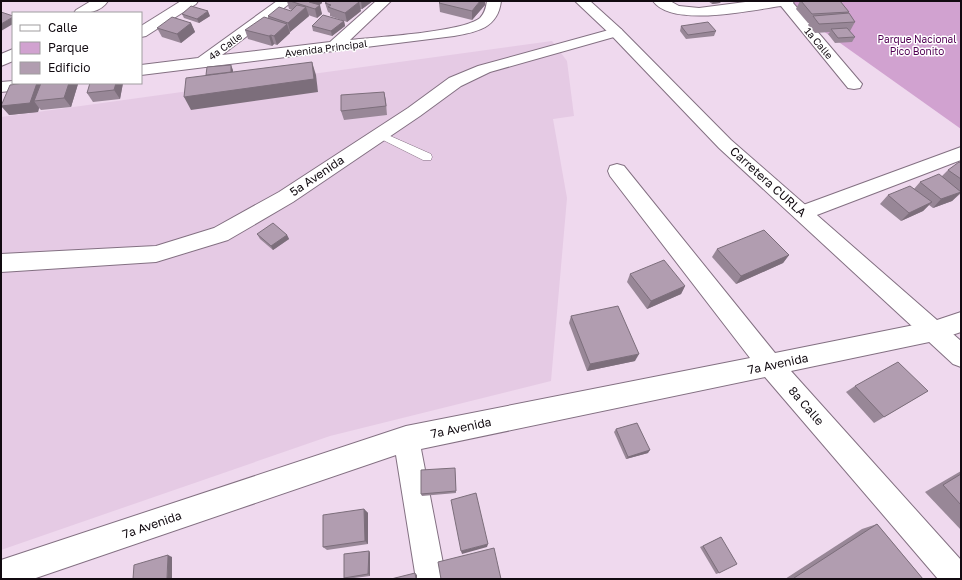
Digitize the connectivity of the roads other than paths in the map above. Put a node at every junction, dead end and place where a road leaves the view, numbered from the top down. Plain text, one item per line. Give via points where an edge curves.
1 (101, 1) edge
2 (191, 1) edge
3 (286, 1) edge
4 (384, 1) edge
5 (494, 1) edge
6 (582, 1) edge
7 (660, 1) edge
8 (785, 1) edge
9 (83, 12) edge
10 (142, 32) edge
11 (616, 32) junction
12 (334, 46) junction
13 (12, 55) edge
14 (1, 61) edge
15 (202, 63) junction
16 (142, 70) edge
17 (28, 84) edge
18 (854, 84) dead end
19 (1, 87) edge
20 (380, 134) junction
21 (961, 153) edge
22 (427, 157) dead end
23 (617, 171) dead end
24 (802, 213) junction
25 (1, 263) edge
26 (961, 322) edge
27 (934, 331) junction
28 (961, 356) edge
29 (771, 366) junction
30 (406, 440) junction
31 (1, 575) edge
32 (431, 579) edge
33 (958, 579) edge

1 - 9 street
2 - 10 street
3 - 15 street, 4a Calle
4 - 12 street
5 - 12 street, Avenida Principal via 489,19 476,27 454,32
6 - 11 street, Carretera CURLA
7 - 8 street via 676,10 699,12
8 - 18 street, 1a Calle
11 - 20 street, 5a Avenida via 484,69 455,82
11 - 24 street, Carretera CURLA via 725,144
12 - 15 street, Avenida Principal
13 - 14 street
15 - 16 street, Avenida Principal
17 - 19 street
20 - 22 lane
20 - 25 street, 5a Avenida via 286,197 221,234 156,254
21 - 24 street
23 - 29 street, 8a Calle
24 - 27 street, Carretera CURLA
26 - 27 street, 7a Avenida
27 - 28 street, Carretera CURLA
27 - 29 street, 7a Avenida
29 - 30 street, 7a Avenida
29 - 33 street, 8a Calle
30 - 31 street, 7a Avenida
30 - 32 street

